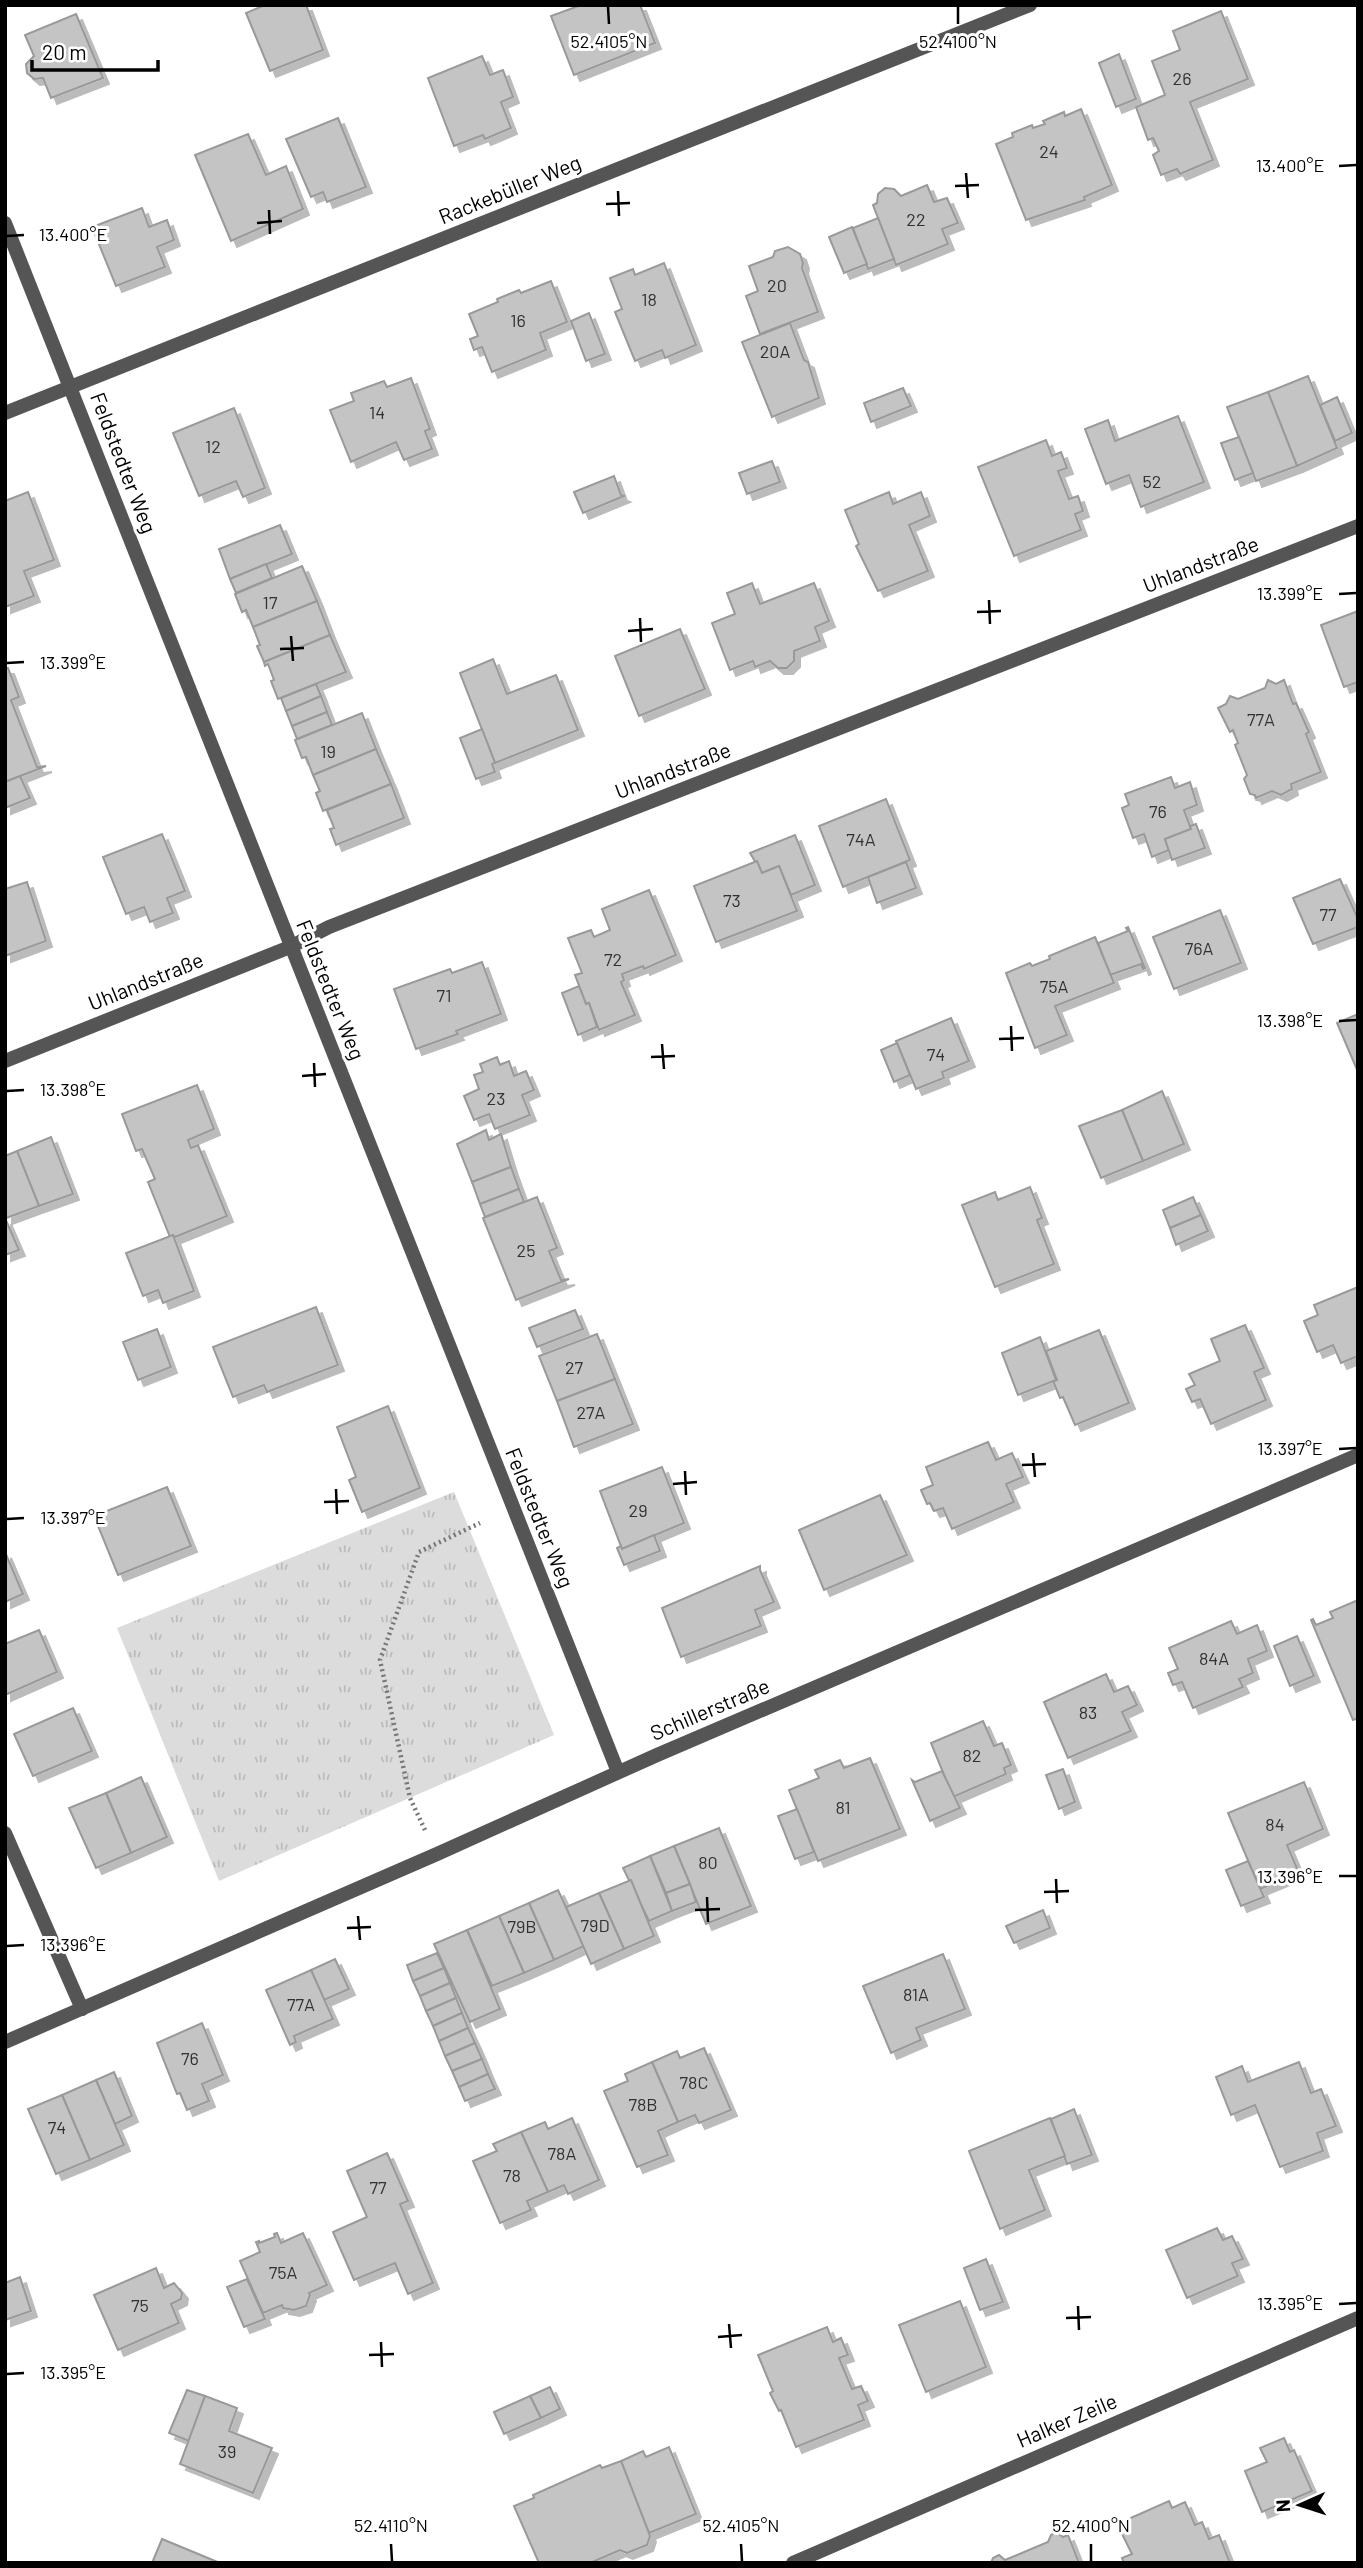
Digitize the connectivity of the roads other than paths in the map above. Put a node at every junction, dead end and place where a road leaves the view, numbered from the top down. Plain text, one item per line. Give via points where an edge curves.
1 (1030, 5) edge
2 (5, 223) edge
3 (71, 387) junction
4 (5, 414) edge
5 (1358, 526) edge
6 (290, 947) junction
7 (5, 1061) edge
8 (1358, 1455) edge
9 (618, 1772) junction
10 (5, 1833) edge
11 (82, 2009) junction
12 (5, 2042) edge
13 (1358, 2318) edge
14 (793, 2563) edge

1 - 3 street, Rackebüller Weg
2 - 3 street, Feldstedter Weg
3 - 4 street, Rackebüller Weg
3 - 6 street, Feldstedter Weg
5 - 6 street, Uhlandstraße via 329,927
6 - 7 street, Uhlandstraße
6 - 9 street, Feldstedter Weg
8 - 9 street, Schillerstraße
9 - 11 street, Schillerstraße
10 - 11 street
11 - 12 street, Schillerstraße
13 - 14 street, Halker Zeile

